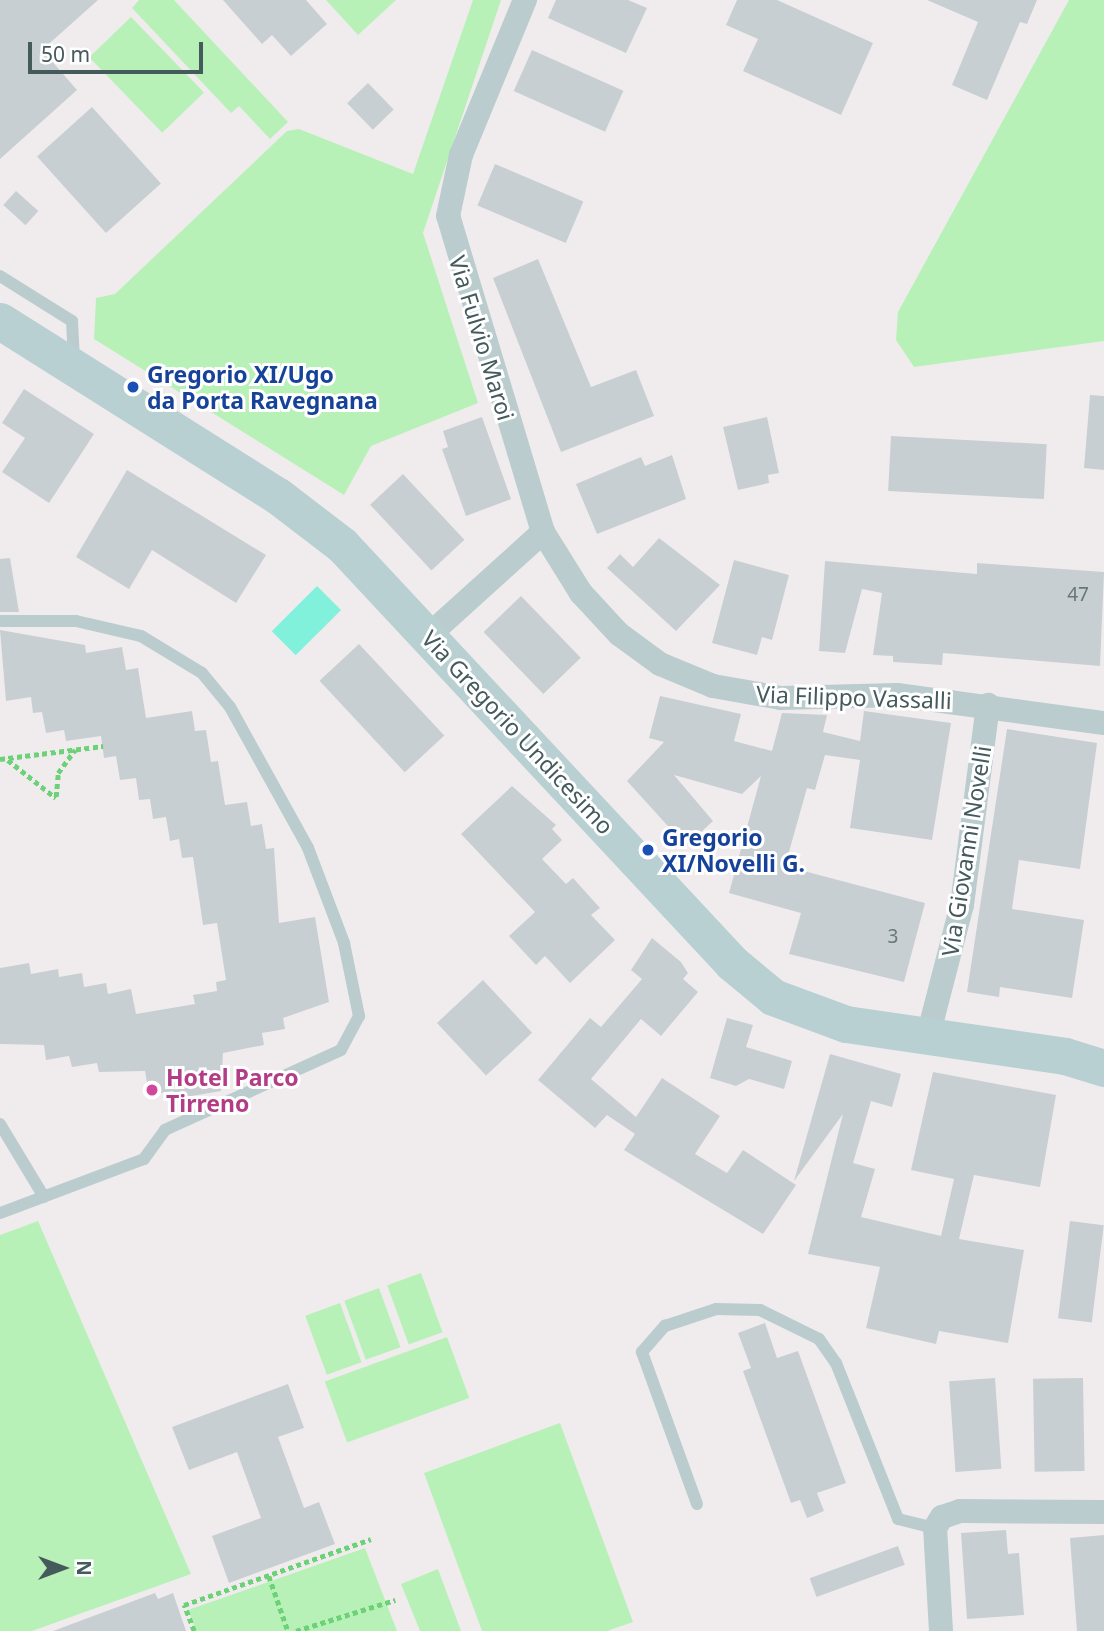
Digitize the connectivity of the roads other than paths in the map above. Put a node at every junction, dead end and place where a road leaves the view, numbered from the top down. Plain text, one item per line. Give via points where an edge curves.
1 (525, 0) edge
2 (0, 276) edge
3 (0, 321) edge
4 (75, 368) junction
5 (543, 532) junction
6 (0, 621) edge
7 (429, 635) junction
8 (988, 705) junction
9 (1104, 723) edge
10 (928, 1036) junction
11 (1104, 1068) edge
12 (0, 1124) edge
13 (44, 1197) junction
14 (0, 1213) edge
15 (697, 1504) dead end
16 (1104, 1512) edge
17 (935, 1528) junction
18 (941, 1631) edge

1 - 5 street, Via Fulvio Maroi via 456,168 448,216
2 - 4 lane via 72,321
3 - 4 street, Via Gregorio Undicesimo
4 - 7 street, Via Gregorio Undicesimo via 303,513
5 - 7 street
5 - 8 street, Via Filippo Vassalli via 598,614 644,654 691,678 763,696 854,693
6 - 13 lane via 76,621 141,636 202,673 230,707 308,849 344,943 359,1016 341,1050 164,1130 144,1159
7 - 10 street, Via Gregorio Undicesimo via 754,982 827,1020
8 - 9 street, Via Filippo Vassalli
8 - 10 street, Via Giovanni Novelli via 962,905
10 - 11 street, Via Gregorio Undicesimo
12 - 13 lane
13 - 14 lane
15 - 17 lane via 642,1352 665,1326 716,1309 760,1310 818,1339 836,1363 898,1519
16 - 17 street via 960,1511 942,1517
17 - 18 street

